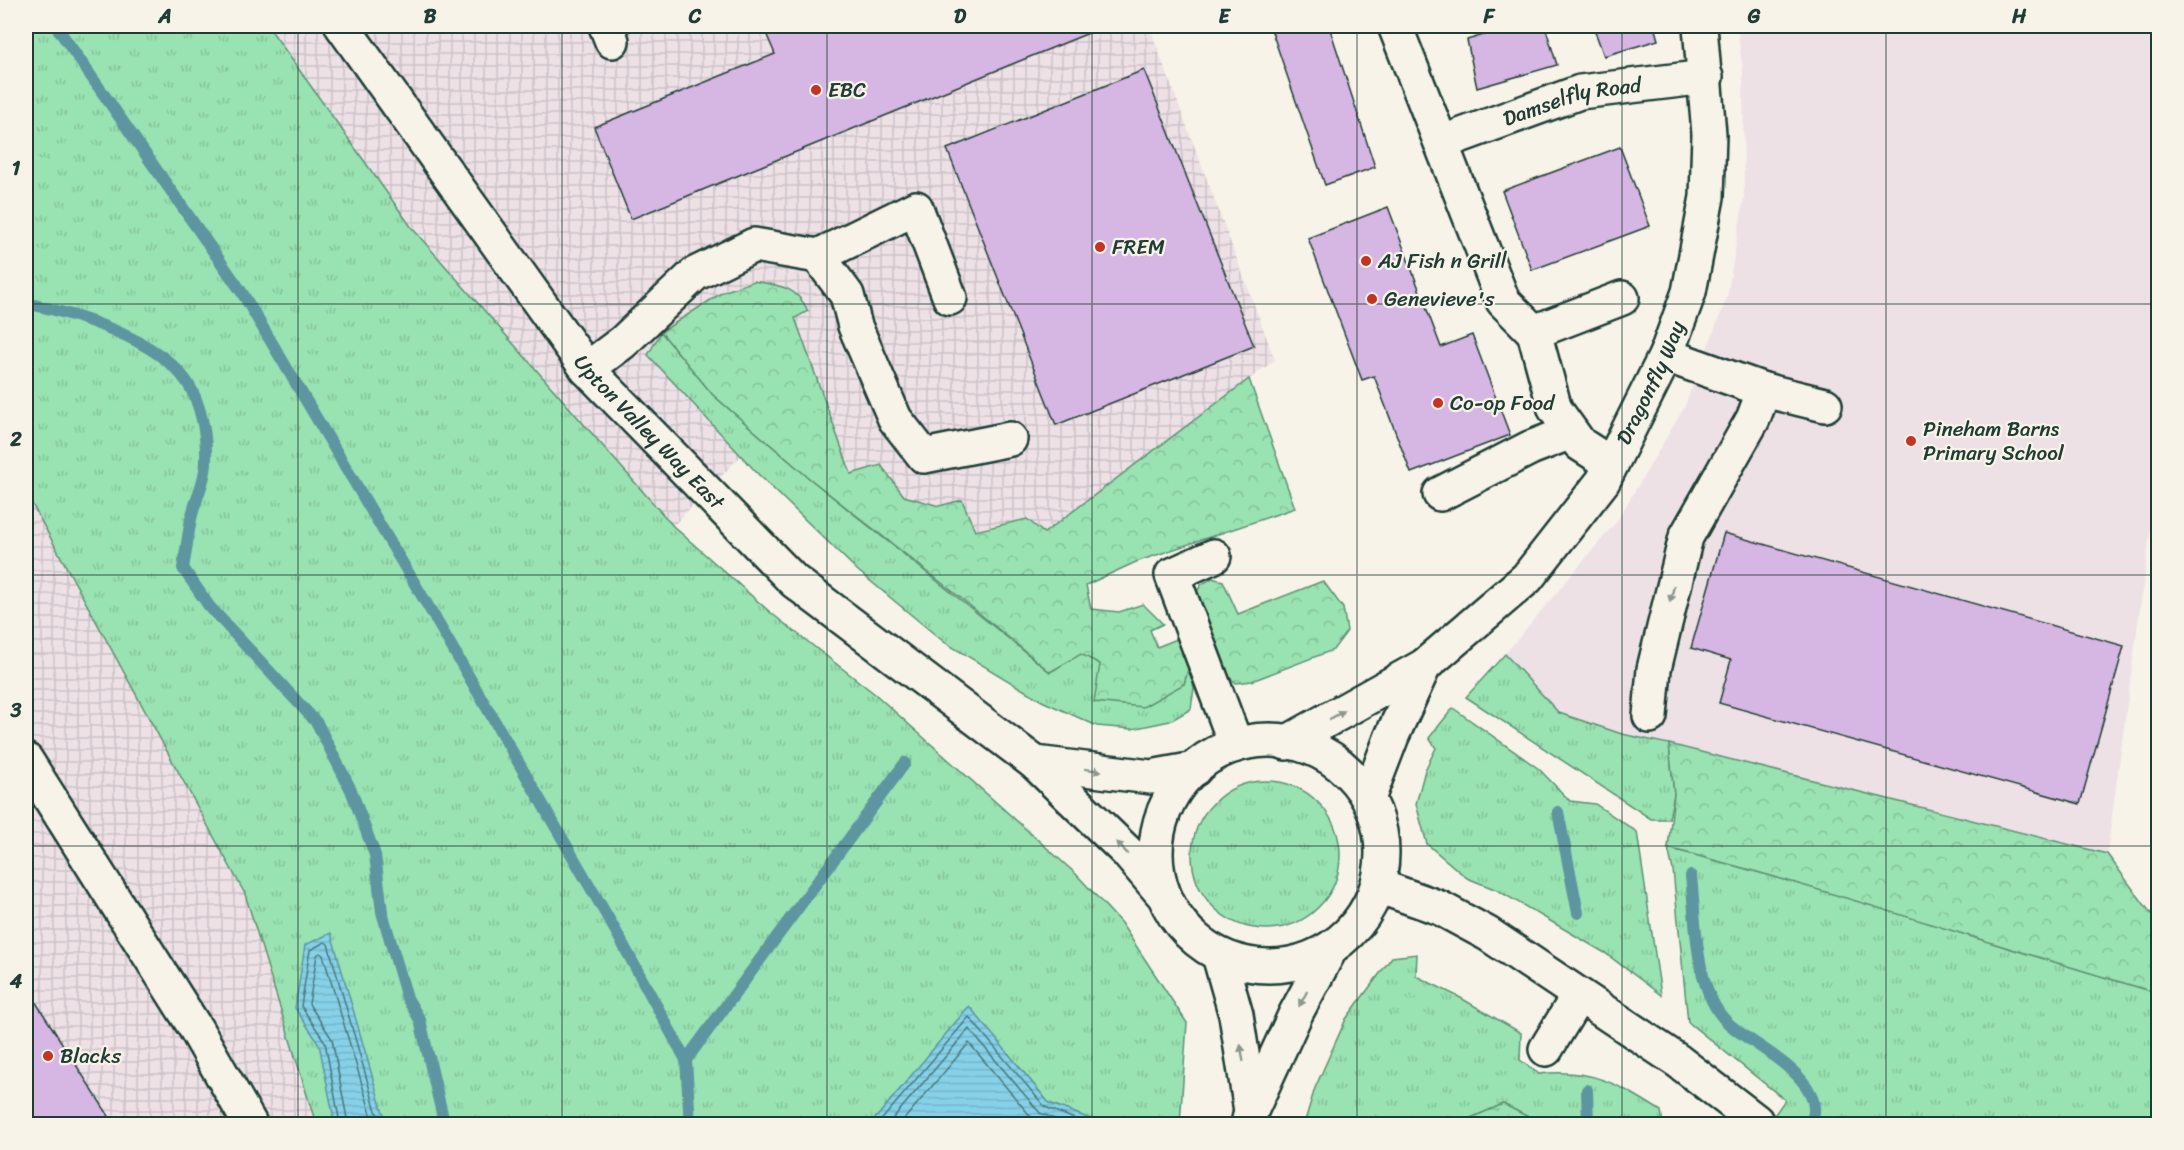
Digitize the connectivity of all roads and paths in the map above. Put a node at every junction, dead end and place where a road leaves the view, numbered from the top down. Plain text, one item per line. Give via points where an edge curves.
1 (342, 26) edge
2 (1395, 26) edge
3 (1701, 26) edge
4 (1707, 77) junction
5 (1443, 142) junction
6 (818, 256) junction
7 (950, 298) dead end
8 (1622, 298) dead end
9 (1534, 332) junction
10 (1666, 355) junction
11 (587, 369) junction
12 (1764, 390) junction
13 (1825, 405) dead end
14 (1571, 432) junction
15 (1010, 438) dead end
16 (1611, 464) junction
17 (1440, 494) dead end
18 (1214, 556) dead end
19 (1425, 666) junction
20 (1650, 716) dead end
21 (1286, 743) junction
22 (1236, 745) junction
23 (26, 760) edge
24 (1035, 763) junction
25 (1196, 769) junction
26 (1369, 796) junction
27 (1378, 886) junction
28 (1161, 892) junction
29 (1331, 948) junction
30 (1219, 955) junction
31 (1578, 996) junction
32 (1546, 1049) dead end
33 (1249, 1118) edge
34 (1756, 1121) dead end
35 (250, 1125) edge

1 - 11 street, Upton Valley Way East
2 - 5 street
3 - 4 street, Dragonfly Way
4 - 5 street, Damselfly Road via 1580,92
4 - 10 street, Dragonfly Way via 1707,197 1689,292
5 - 9 street via 1503,301
6 - 7 street via 916,207
6 - 11 street via 754,245 695,274 623,342
6 - 15 street via 847,295 855,326 895,419 924,456
8 - 9 street
9 - 14 street via 1555,410
10 - 12 street
10 - 16 street, Dragonfly Way
11 - 24 street, Upton Valley Way East via 794,581
12 - 13 street
12 -> 20 street via 1753,419 1686,537 1654,669
14 - 16 street via 1580,444
14 - 17 street via 1530,448
16 - 19 street, Dragonfly Way via 1603,481 1527,579
18 - 22 street via 1172,575
21 -> 19 street, Dragonfly Way
19 - 26 street, Dragonfly Way
21 - 22 street
21 - 26 street via 1316,751 1347,771
22 - 25 street via 1212,755
23 - 35 street via 196,1029
24 -> 25 street via 1151,777
28 -> 24 street, Upton Valley Way East via 1127,852
25 - 28 street via 1176,787 1162,814 1156,857
26 - 27 street via 1378,825 1382,863
27 - 29 street via 1366,911
27 - 31 street via 1440,908 1488,934
28 - 30 street via 1196,940
29 - 30 street via 1295,963 1257,966
29 -> 33 street via 1296,1013
33 -> 30 street via 1236,1015
31 - 32 street
31 - 34 street via 1678,1061

